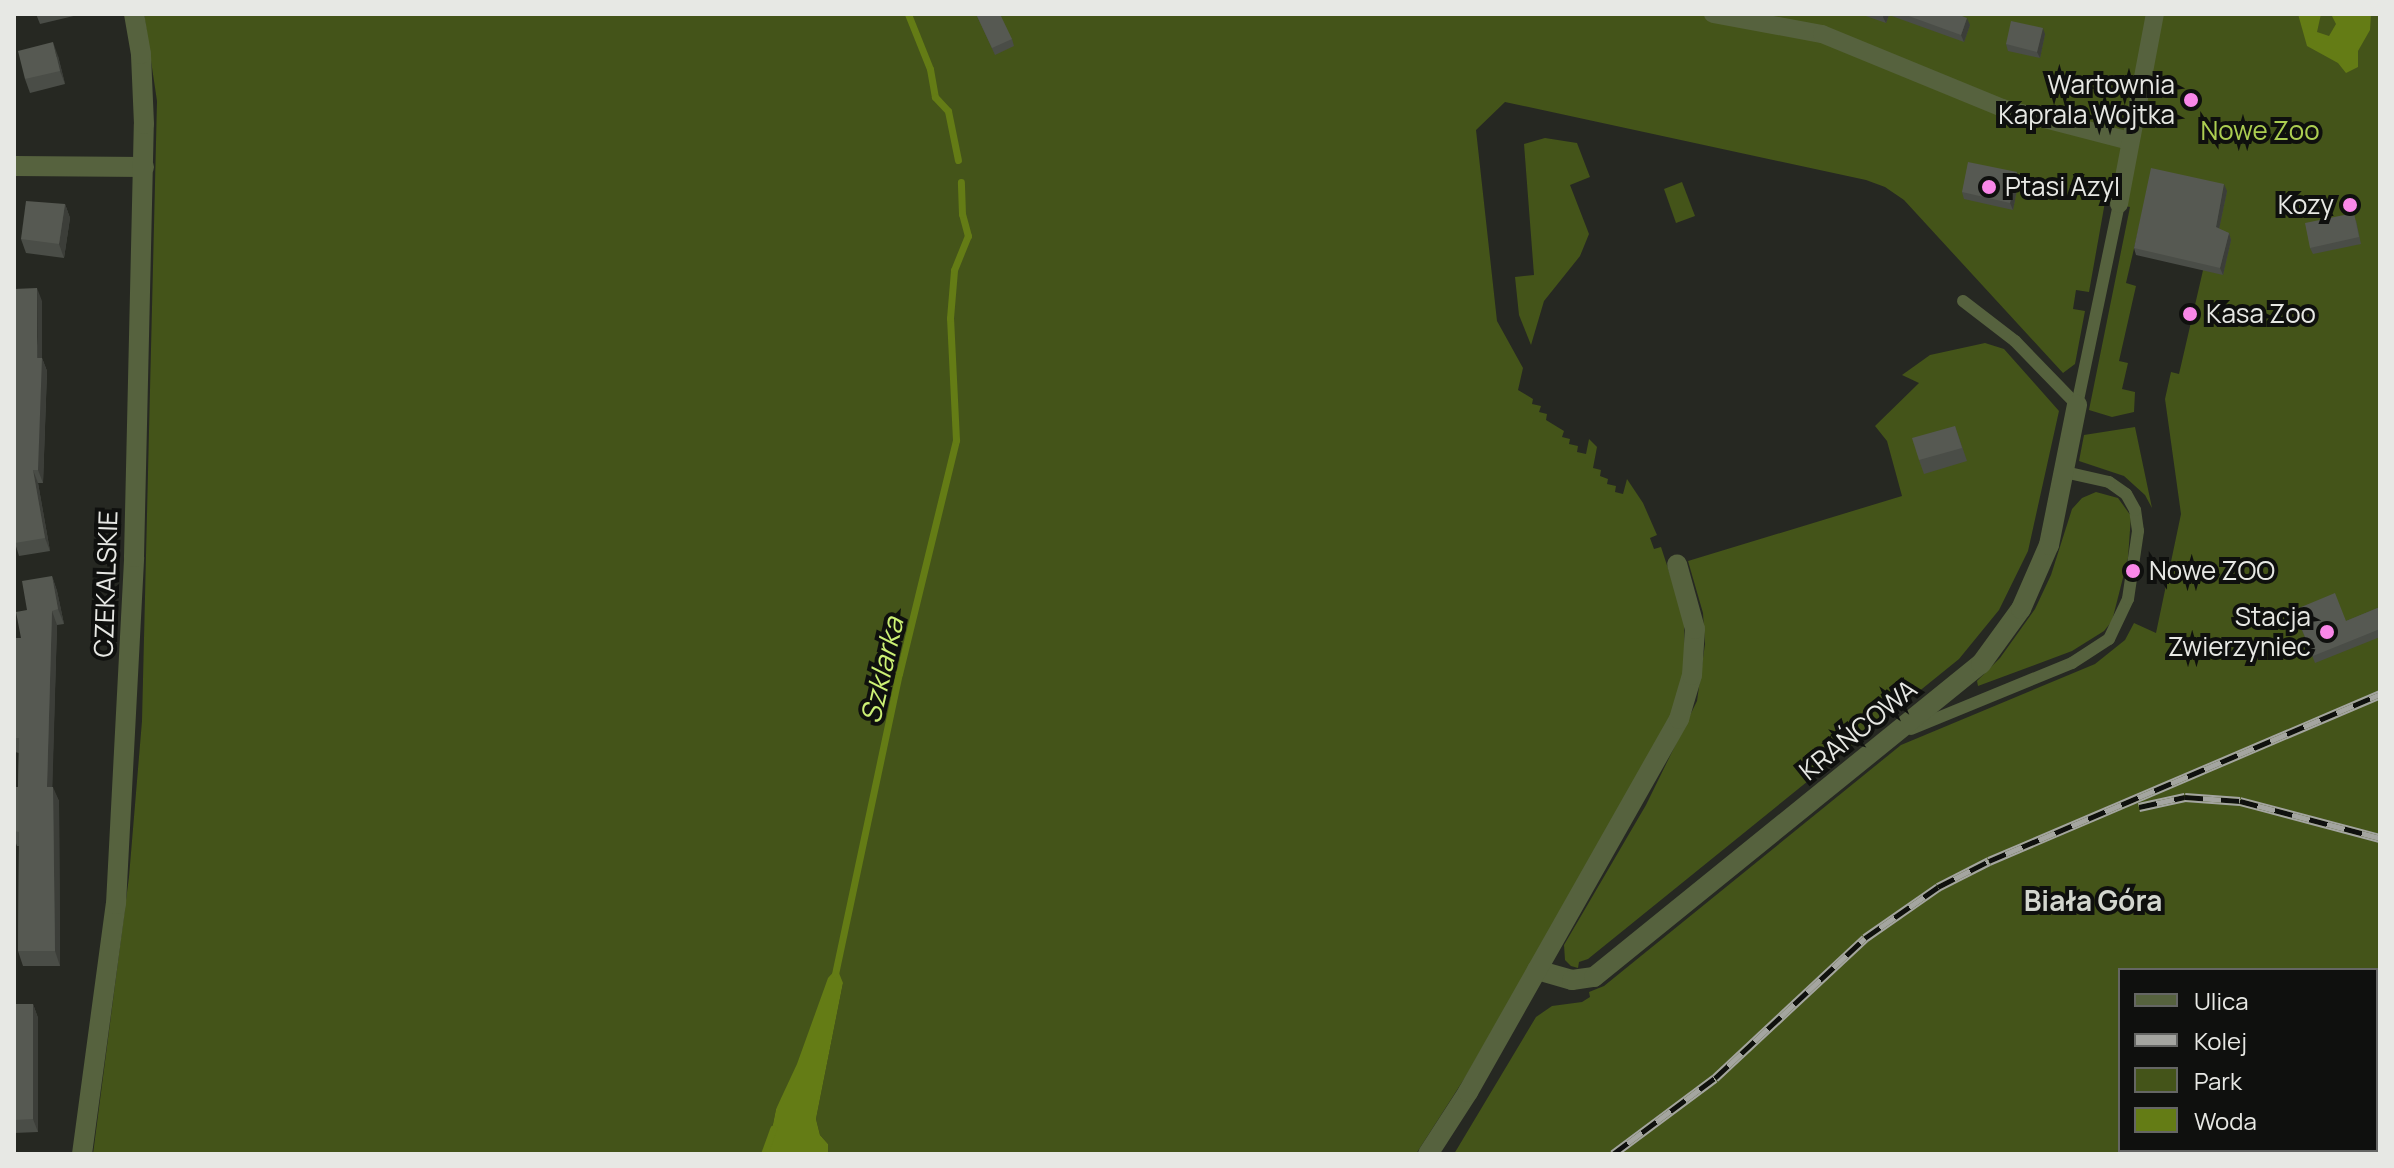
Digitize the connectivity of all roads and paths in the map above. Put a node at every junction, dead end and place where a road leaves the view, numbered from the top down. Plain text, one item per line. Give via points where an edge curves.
1 (134, 14) edge
2 (1713, 14) edge
3 (2155, 14) edge
4 (2130, 141) junction
5 (14, 166) edge
6 (144, 167) junction
7 (2119, 204) joint
8 (1963, 301) dead end
9 (2077, 405) junction
10 (2065, 472) junction
11 (1677, 564) dead end
12 (1896, 734) junction
13 (1537, 970) junction
14 (82, 1154) edge
15 (1428, 1154) edge

1 - 6 street, CZEKALSKIE via 141,54
2 - 4 street via 1822,34 2002,108
3 - 4 street
4 - 7 street
5 - 6 street
6 - 14 street, CZEKALSKIE via 134,557 116,904
7 - 9 lane
8 - 9 lane via 2015,341
9 - 10 street, KRAŃCOWA
10 - 12 street, KRAŃCOWA via 2049,545 2021,609 1981,664
10 - 12 lane via 2109,482 2126,494 2135,510 2138,531 2128,599 2109,639 2072,663
11 - 13 street via 1695,629 1687,698 1669,740
12 - 13 street, KRAŃCOWA via 1594,977 1572,980
13 - 15 street

